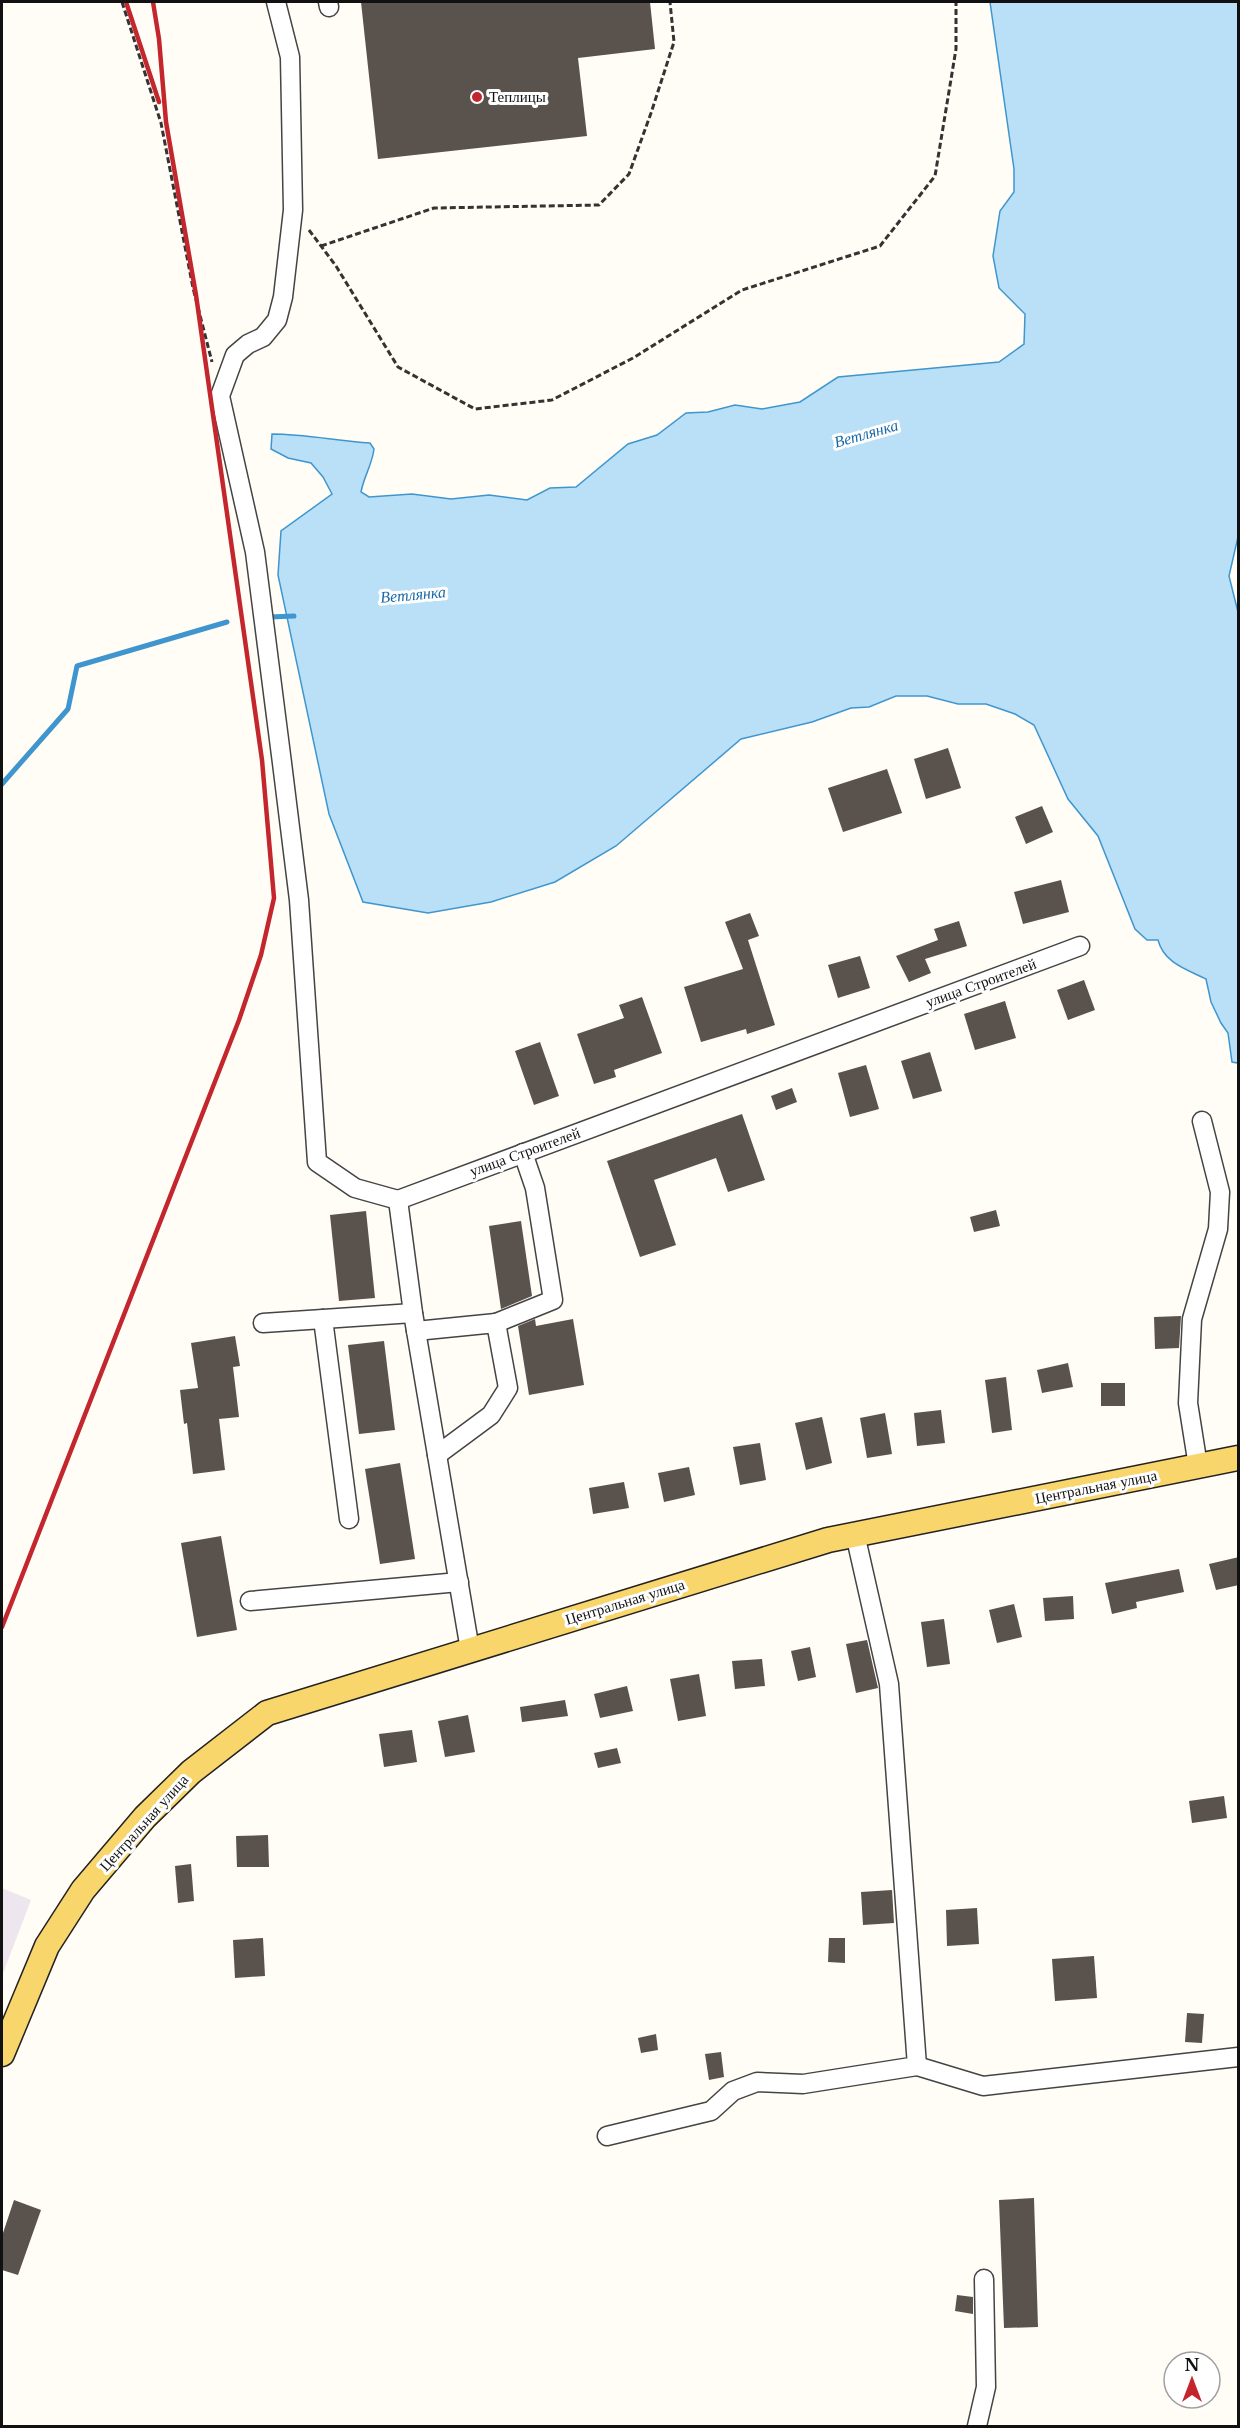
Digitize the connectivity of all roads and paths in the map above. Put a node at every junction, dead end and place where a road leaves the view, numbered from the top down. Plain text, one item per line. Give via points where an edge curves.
1 (122, 2) edge
2 (276, 2) edge
3 (670, 2) edge
4 (956, 2) edge
5 (293, 210) junction
6 (321, 246) junction
7 (213, 363) dead end
8 (1080, 946) dead end
9 (1202, 1121) dead end
10 (523, 1153) junction
11 (398, 1200) junction
12 (413, 1313) junction
13 (323, 1319) junction
14 (263, 1323) dead end
15 (496, 1323) junction
16 (416, 1331) junction
17 (437, 1455) junction
18 (1239, 1458) edge
19 (1198, 1466) junction
20 (349, 1519) dead end
21 (855, 1534) junction
22 (459, 1582) junction
23 (250, 1601) dead end
24 (470, 1650) junction
25 (2, 2054) edge
26 (1239, 2057) edge
27 (917, 2066) junction
28 (607, 2136) dead end
29 (984, 2278) dead end
30 (978, 2427) edge

1 - 7 path via 161,123 193,288
2 - 5 street via 290,57
3 - 6 path via 674,42 651,113 629,174 599,206 434,208
4 - 6 path via 956,49 935,176 880,246 742,290 633,358 552,400 475,409 398,367
5 - 6 path
5 - 11 street via 277,320 263,337 235,355 220,396 255,552 282,763 299,900 317,1162 355,1188
8 - 10 street, улица Строителей
9 - 19 street via 1220,1192 1218,1229 1192,1318 1188,1403
10 - 11 street, улица Строителей
10 - 15 street via 535,1188 553,1300
11 - 12 street
12 - 13 street
12 - 16 street
13 - 14 street
13 - 20 street
15 - 16 street
15 - 17 street via 508,1388 491,1415
16 - 17 street
17 - 22 street
18 - 19 main road, Центральная улица
19 - 21 main road, Центральная улица
21 - 24 main road, Центральная улица
21 - 27 street via 889,1684
22 - 23 street
22 - 24 street
24 - 25 main road, Центральная улица via 267,1713 190,1772 145,1817 83,1890 47,1946
26 - 27 street via 984,2086
27 - 28 street via 802,2084 757,2082 733,2091 711,2111
29 - 30 street via 986,2387

